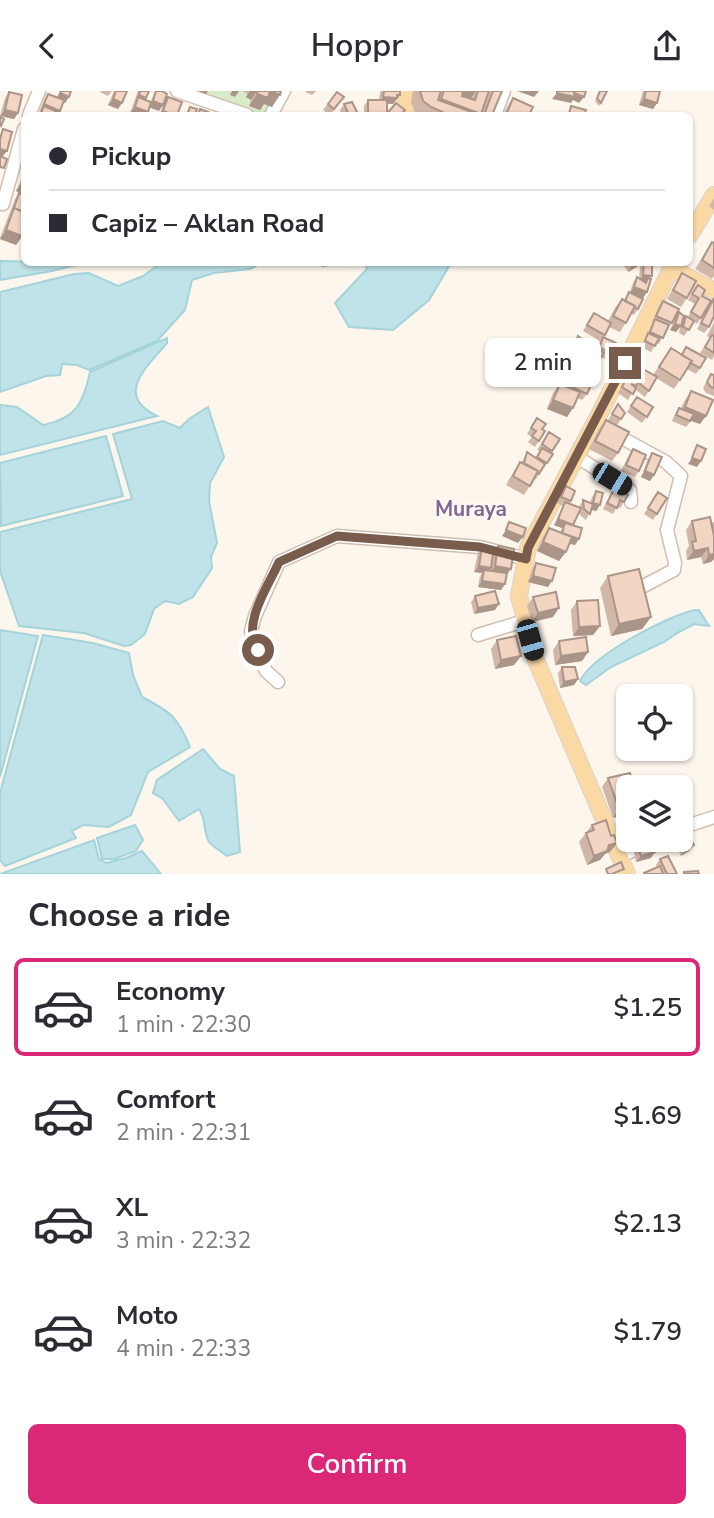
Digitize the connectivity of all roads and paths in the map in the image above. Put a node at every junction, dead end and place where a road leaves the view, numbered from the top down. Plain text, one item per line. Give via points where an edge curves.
1 (39, 91) edge
2 (177, 91) edge
3 (284, 91) edge
4 (405, 91) edge
5 (503, 91) edge
6 (30, 112) edge
7 (238, 112) edge
8 (273, 112) edge
9 (411, 112) edge
10 (496, 112) edge
11 (21, 140) edge
12 (714, 195) edge
13 (3, 204) dead end
14 (693, 230) edge
15 (669, 266) edge
16 (673, 266) edge
17 (714, 290) edge
18 (595, 423) junction
19 (577, 457) junction
20 (631, 502) dead end
21 (526, 559) junction
22 (634, 591) edge
23 (524, 621) junction
24 (478, 635) dead end
25 (278, 682) dead end
26 (714, 817) edge
27 (693, 824) edge
28 (630, 852) edge
29 (620, 857) junction
30 (627, 874) edge

1 - 6 street
2 - 7 street
3 - 8 street
4 - 9 main road
5 - 10 street
11 - 13 street
12 - 14 main road
15 - 18 main road
16 - 17 main road
18 - 19 main road
18 - 22 street via 666,462 681,476 667,530 674,570
19 - 20 street via 631,490
19 - 21 main road
21 - 23 main road via 519,596
21 - 25 street via 480,547 337,536 279,562 251,631 266,671
23 - 24 street
23 - 29 main road via 535,658
26 - 27 street
28 - 29 street
29 - 30 main road

